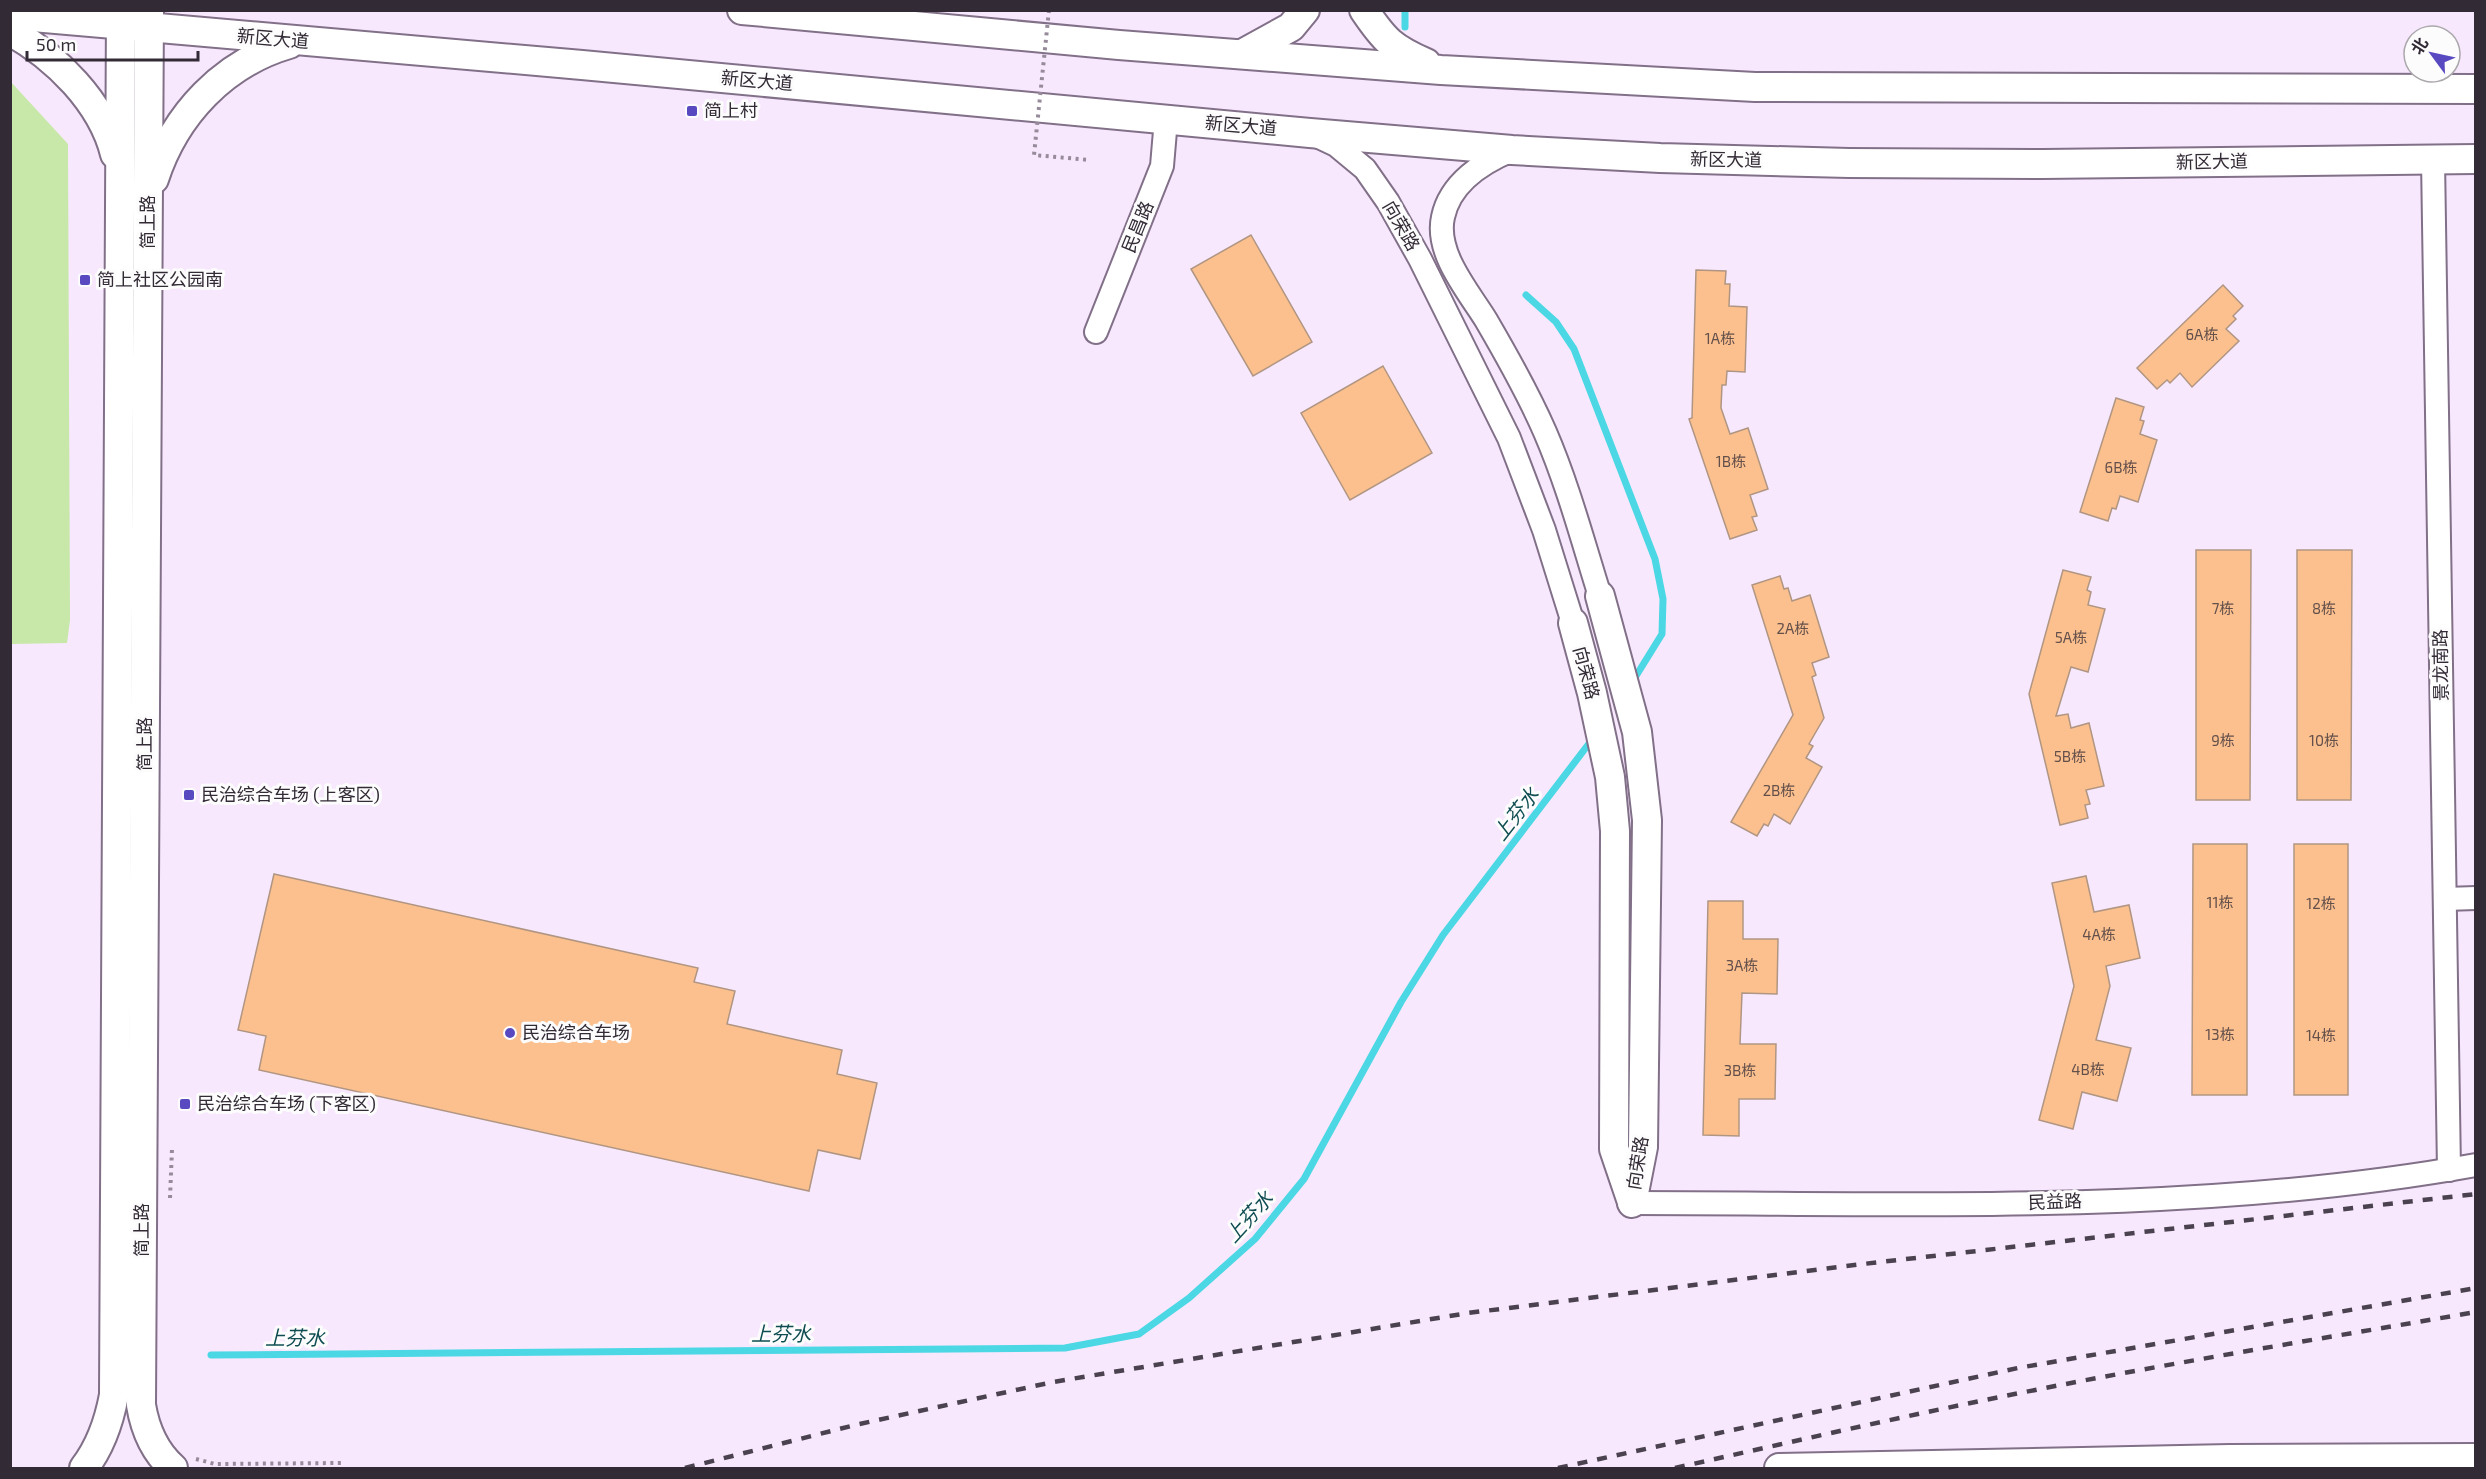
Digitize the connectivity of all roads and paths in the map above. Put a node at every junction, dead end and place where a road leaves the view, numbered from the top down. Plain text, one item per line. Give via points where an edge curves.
1 (742, 10) edge
2 (1049, 10) edge
3 (1305, 10) edge
4 (1364, 10) edge
5 (10, 15) edge
6 (135, 19) edge
7 (10, 31) edge
8 (299, 41) junction
9 (1242, 54) junction
10 (1441, 70) junction
11 (2475, 89) edge
12 (1166, 119) junction
13 (1310, 133) junction
14 (1512, 150) junction
15 (2475, 159) edge
16 (1090, 160) dead end
17 (2433, 160) junction
18 (121, 181) junction
19 (148, 202) junction
20 (1096, 332) dead end
21 (1600, 597) joint
22 (1573, 623) joint
23 (2475, 898) edge
24 (2445, 899) junction
25 (172, 1149) dead end
26 (2475, 1165) edge
27 (2449, 1170) junction
28 (1632, 1203) junction
29 (170, 1206) dead end
30 (2475, 1458) edge
31 (341, 1463) dead end
32 (184, 1464) edge
33 (84, 1468) edge
34 (1779, 1468) edge

1 - 9 main road
2 - 16 path, bridge via 1035,154
3 - 9 main road via 1291,27
4 - 10 main road via 1396,50
5 - 6 main road, 新区大道
6 - 8 main road, 新区大道
6 - 18 main road, 简上路
6 - 19 main road, 简上路
7 - 18 main road via 43,52 93,106 112,143
8 - 12 main road, 新区大道
8 - 19 main road via 247,61 202,96 166,148
9 - 10 main road
10 - 11 main road via 1779,88
12 - 13 main road, 新区大道
12 - 20 street, 民昌路 via 1162,166
13 - 14 main road, 新区大道
13 - 22 street, 向荣路 via 1336,145 1365,169 1420,259 1509,438
14 - 17 main road, 新区大道 via 1860,164
14 - 21 street, 向荣路 via 1485,161 1453,194 1443,217 1443,240 1546,434
15 - 17 main road, 新区大道
17 - 24 street, 景龙南路
18 - 33 main road, 简上路 via 114,1395 100,1443
19 - 32 main road, 简上路 via 141,1405 153,1442
21 - 28 main road, 向荣路 via 1637,732 1647,820 1643,1148
22 - 28 main road, 向荣路 via 1610,777 1616,871 1614,1149
23 - 24 street
24 - 27 street, 景龙南路
25 - 29 path
26 - 27 street, 民益路
27 - 28 street, 民益路 via 2204,1197 2025,1204
30 - 34 main road
31 - 32 path

